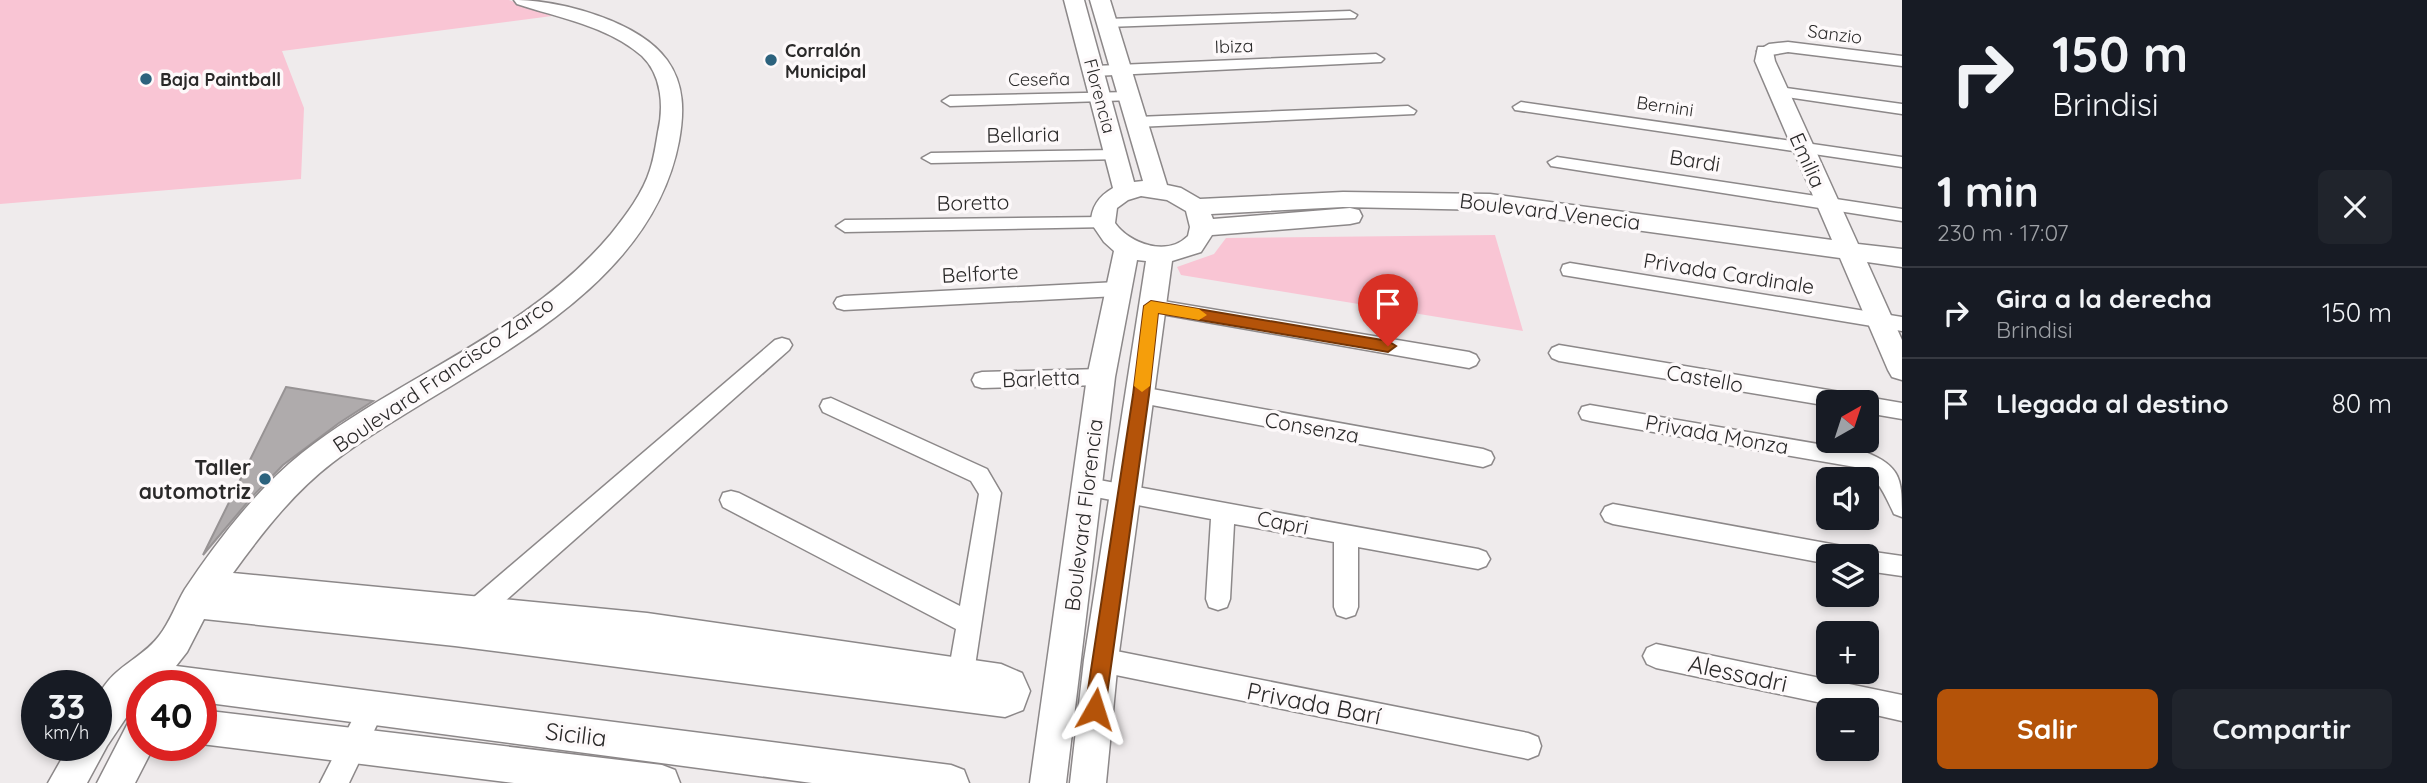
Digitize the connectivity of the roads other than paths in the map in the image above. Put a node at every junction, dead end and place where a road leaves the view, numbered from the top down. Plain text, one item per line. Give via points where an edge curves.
1 (524, 0) edge
2 (1074, 0) edge
3 (1100, 0) edge
4 (1350, 15) dead end
5 (1107, 23) junction
6 (1765, 51) joint
7 (1376, 60) dead end
8 (1902, 61) edge
9 (1121, 70) junction
10 (1094, 71) junction
11 (1779, 92) junction
12 (1100, 97) junction
13 (1129, 97) junction
14 (950, 101) dead end
15 (1521, 107) dead end
16 (1902, 109) edge
17 (1408, 111) dead end
18 (1137, 122) junction
19 (1802, 147) junction
20 (1116, 155) junction
21 (931, 158) dead end
22 (1557, 162) dead end
23 (1902, 162) edge
24 (1157, 189) junction
25 (1125, 191) junction
26 (1827, 202) junction
27 (1902, 215) edge
28 (1199, 218) junction
29 (1102, 223) junction
30 (845, 226) dead end
31 (1127, 248) junction
32 (1160, 254) junction
33 (1902, 258) edge
34 (1852, 260) junction
35 (1570, 270) dead end
36 (1902, 275) edge
37 (1117, 289) junction
38 (844, 303) dead end
39 (1151, 306) junction
40 (1891, 322) edge
41 (782, 345) dead end
42 (1559, 353) dead end
43 (1469, 360) dead end
44 (1902, 370) edge
45 (1101, 377) junction
46 (982, 380) dead end
47 (1141, 395) junction
48 (1816, 396) edge
49 (831, 406) dead end
50 (1880, 407) edge
51 (1902, 411) edge
52 (1590, 413) dead end
53 (1483, 458) dead end
54 (1088, 487) junction
55 (1126, 493) junction
56 (732, 500) dead end
57 (1902, 507) edge
58 (1223, 510) junction
59 (1613, 514) dead end
60 (1346, 535) junction
61 (1816, 551) edge
62 (1478, 558) dead end
63 (1879, 563) edge
64 (1902, 566) edge
65 (201, 594) junction
66 (1218, 599) dead end
67 (1346, 607) dead end
68 (465, 621) junction
69 (969, 623) junction
70 (1656, 656) dead end
71 (1101, 660) junction
72 (160, 670) edge
73 (960, 685) joint
74 (217, 688) edge
75 (126, 704) edge
76 (372, 708) junction
77 (1902, 708) edge
78 (112, 717) edge
79 (518, 727) junction
80 (217, 729) edge
81 (353, 746) junction
82 (1528, 746) dead end
83 (79, 761) edge
84 (127, 761) edge
85 (499, 773) edge
86 (66, 783) edge
87 (115, 783) edge
88 (334, 783) edge
89 (662, 783) edge
90 (951, 783) edge
91 (1048, 783) edge
92 (1088, 783) edge

1 - 65 street, Boulevard Francisco Zarco via 609,29 650,52 660,65 673,102 671,131 665,160 642,211 601,261 542,312 307,467 253,521
2 - 10 street, Florencia
3 - 5 street, Florencia
4 - 5 street
5 - 9 street, Florencia
6 - 8 street, Sanzio via 1788,47
6 - 11 street, Emilia
7 - 9 street, Ibiza
9 - 10 street, Ibiza
9 - 13 street, Florencia
10 - 12 street, Florencia
11 - 16 street
11 - 19 street, Emilia
12 - 13 street, Ceseña
12 - 14 street, Ceseña
12 - 20 street, Florencia
13 - 18 street, Florencia
15 - 19 street, Bernini
17 - 18 street
18 - 24 street, Florencia
19 - 23 street, Bernini
19 - 26 street, Emilia
20 - 21 street, Bellaria
20 - 25 street, Florencia
22 - 26 street, Bardi
24 - 25 street
24 - 28 street via 1173,193
25 - 29 street via 1105,207
26 - 27 street, Bardi
26 - 34 street, Emilia
28 - 32 street via 1198,238 1189,247
28 - 34 street, Boulevard Venecia via 1430,213
29 - 30 street, Boretto
29 - 31 street
31 - 32 street
31 - 37 street, Boulevard Florencia
32 - 39 street, Boulevard Florencia
33 - 34 street, Boulevard Venecia
34 - 36 street, Boulevard Venecia
34 - 40 street, Emilia
35 - 40 street, Privada Cardinale
37 - 38 street, Belforte
37 - 45 street, Boulevard Florencia
39 - 43 street
39 - 47 street, Boulevard Florencia
40 - 44 street, Emilia
41 - 68 street
42 - 48 street, Castello
45 - 46 street, Barletta
45 - 54 street, Boulevard Florencia
47 - 53 street, Consenza
47 - 55 street, Boulevard Florencia
49 - 69 street via 979,475 985,482 989,493
50 - 51 street
52 - 57 street, Privada Monza via 1874,463 1884,471
54 - 55 street, Capri
54 - 91 street, Boulevard Florencia
55 - 58 street, Capri
55 - 71 street, Boulevard Florencia
56 - 69 street
58 - 60 street, Capri
58 - 66 street
59 - 61 street
60 - 62 street, Capri
60 - 67 street
63 - 64 street
65 - 68 street
65 - 72 street, Boulevard Francisco Zarco
68 - 73 street
69 - 73 street
70 - 77 street, Alessadri
71 - 82 street, Privada Barí
71 - 92 street, Boulevard Florencia
74 - 76 street, Sicilia
75 - 78 street, Boulevard Francisco Zarco
76 - 79 street, Sicilia
76 - 81 street
79 - 85 street
79 - 90 street, Sicilia
80 - 81 street, Sicilia
81 - 85 street, Sicilia
81 - 88 street
83 - 86 street, Boulevard Francisco Zarco
84 - 87 street
85 - 89 street, Sicilia

